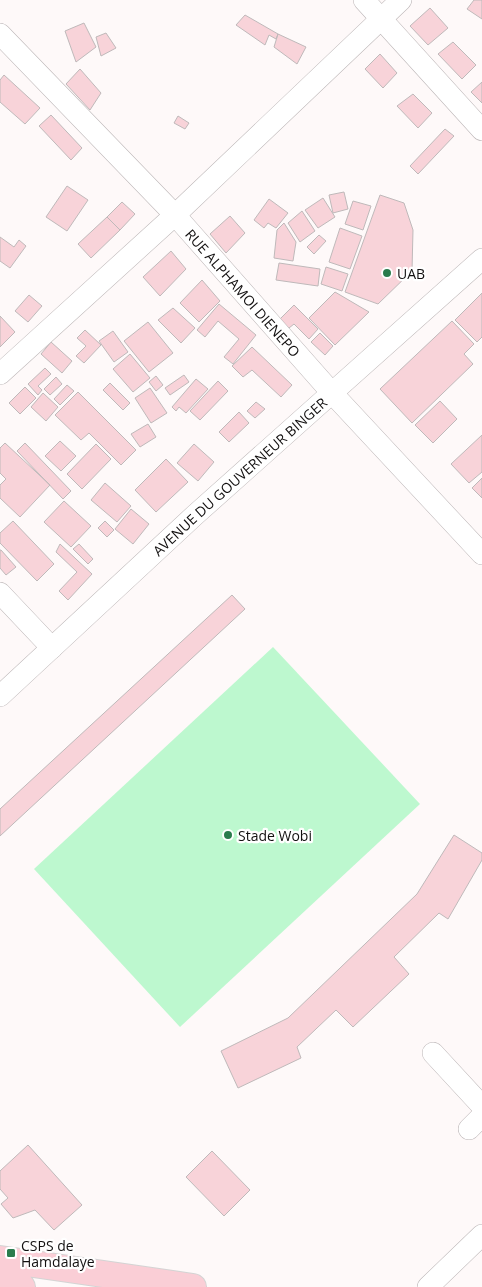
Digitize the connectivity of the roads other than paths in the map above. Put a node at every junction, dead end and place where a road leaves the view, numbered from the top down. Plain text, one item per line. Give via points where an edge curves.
1 (364, 0) edge
2 (402, 0) edge
3 (381, 18) junction
4 (0, 34) edge
5 (482, 130) edge
6 (175, 215) junction
7 (482, 259) edge
8 (0, 374) edge
9 (332, 393) junction
10 (482, 554) edge
11 (0, 593) edge
12 (52, 648) junction
13 (0, 696) edge
14 (433, 1053) dead end
15 (482, 1106) edge
16 (482, 1235) edge
17 (0, 1259) edge
18 (0, 1284) edge
19 (22, 1287) edge
20 (192, 1287) edge
21 (428, 1287) edge

1 - 3 street
2 - 3 street
3 - 5 street
3 - 6 street
4 - 6 street, RUE ALPHAMOI DIENEPO
6 - 8 street
6 - 9 street, RUE ALPHAMOI DIENEPO
7 - 9 street, AVENUE DU GOUVERNEUR BINGER
9 - 10 street, RUE ALPHAMOI DIENEPO
9 - 12 street, AVENUE DU GOUVERNEUR BINGER
11 - 12 street
12 - 13 street, AVENUE DU GOUVERNEUR BINGER
14 - 15 street
16 - 21 street
17 - 20 main road
18 - 19 main road

